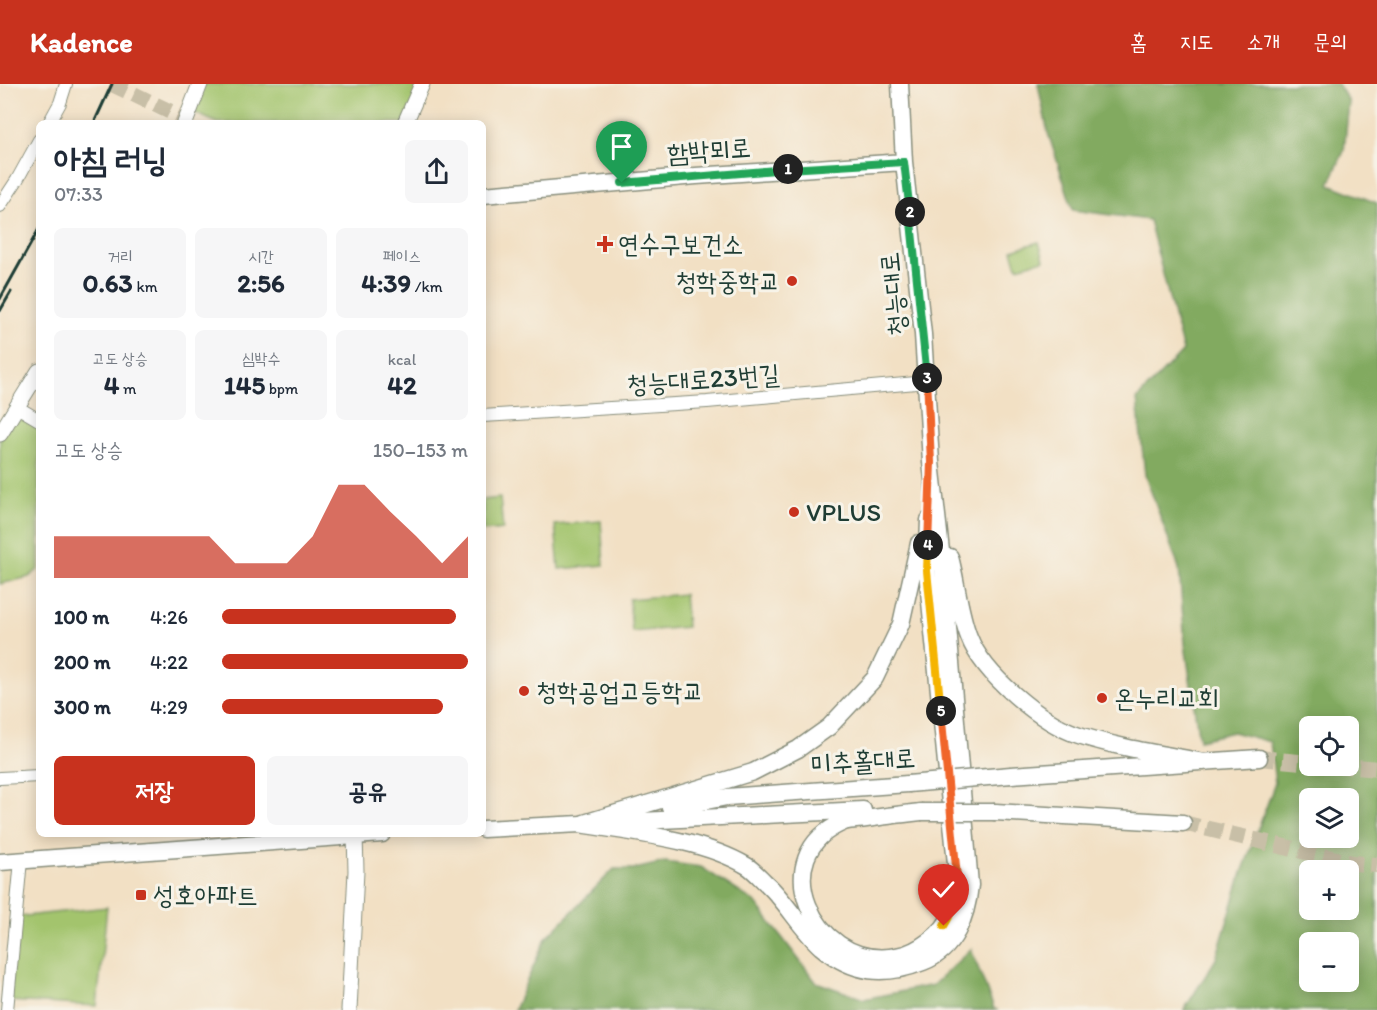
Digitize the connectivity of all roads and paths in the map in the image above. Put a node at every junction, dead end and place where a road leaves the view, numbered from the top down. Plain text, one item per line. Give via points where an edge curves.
1 (66, 84) edge
2 (200, 84) edge
3 (422, 84) edge
4 (900, 84) edge
5 (51, 120) edge
6 (186, 120) edge
7 (406, 120) edge
8 (36, 145) edge
9 (904, 162) junction
10 (486, 195) edge
11 (0, 206) edge
12 (36, 376) edge
13 (927, 382) junction
14 (17, 407) junction
15 (486, 416) edge
16 (36, 418) edge
17 (0, 434) edge
18 (931, 462) junction
19 (1259, 758) tunnel mouth
20 (1204, 762) junction
21 (36, 776) edge
22 (0, 778) edge
23 (921, 812) junction
24 (1183, 823) tunnel mouth
25 (580, 824) junction
26 (486, 829) edge
27 (328, 837) edge
28 (355, 837) edge
29 (21, 860) junction
30 (0, 862) edge
31 (7, 1010) edge
32 (349, 1010) edge

1 - 5 street
2 - 6 street
3 - 7 street
4 - 9 main road, 청능대로
8 - 11 street
9 - 10 main road, 함박뫼로
9 - 13 main road, 청능대로
12 - 14 street
13 - 15 street, 청능대로23번길
13 - 18 main road, 청능대로
14 - 16 street
14 - 17 street
18 - 20 main road via 940,522 969,638 995,678 1034,711 1077,735
18 - 23 main road via 927,571 957,884 954,908 932,940 916,950 878,958 859,955 824,931 811,911 804,897 802,865 818,838 844,822
18 - 25 main road via 916,562 901,624 875,678 829,727 798,749 753,772
18 - 25 main road via 970,885 968,907 946,947 929,960 906,969 861,970 821,946 780,896 749,867 714,850
19 - 20 main road, 미추홀대로
20 - 25 main road, 미추홀대로, bridge via 726,797
21 - 22 street
23 - 24 main road, 미추홀대로, bridge via 995,812
23 - 25 main road, 미추홀대로 via 856,810
25 - 26 main road, 미추홀대로
27 - 29 main road
28 - 32 street
29 - 30 main road
29 - 31 street

